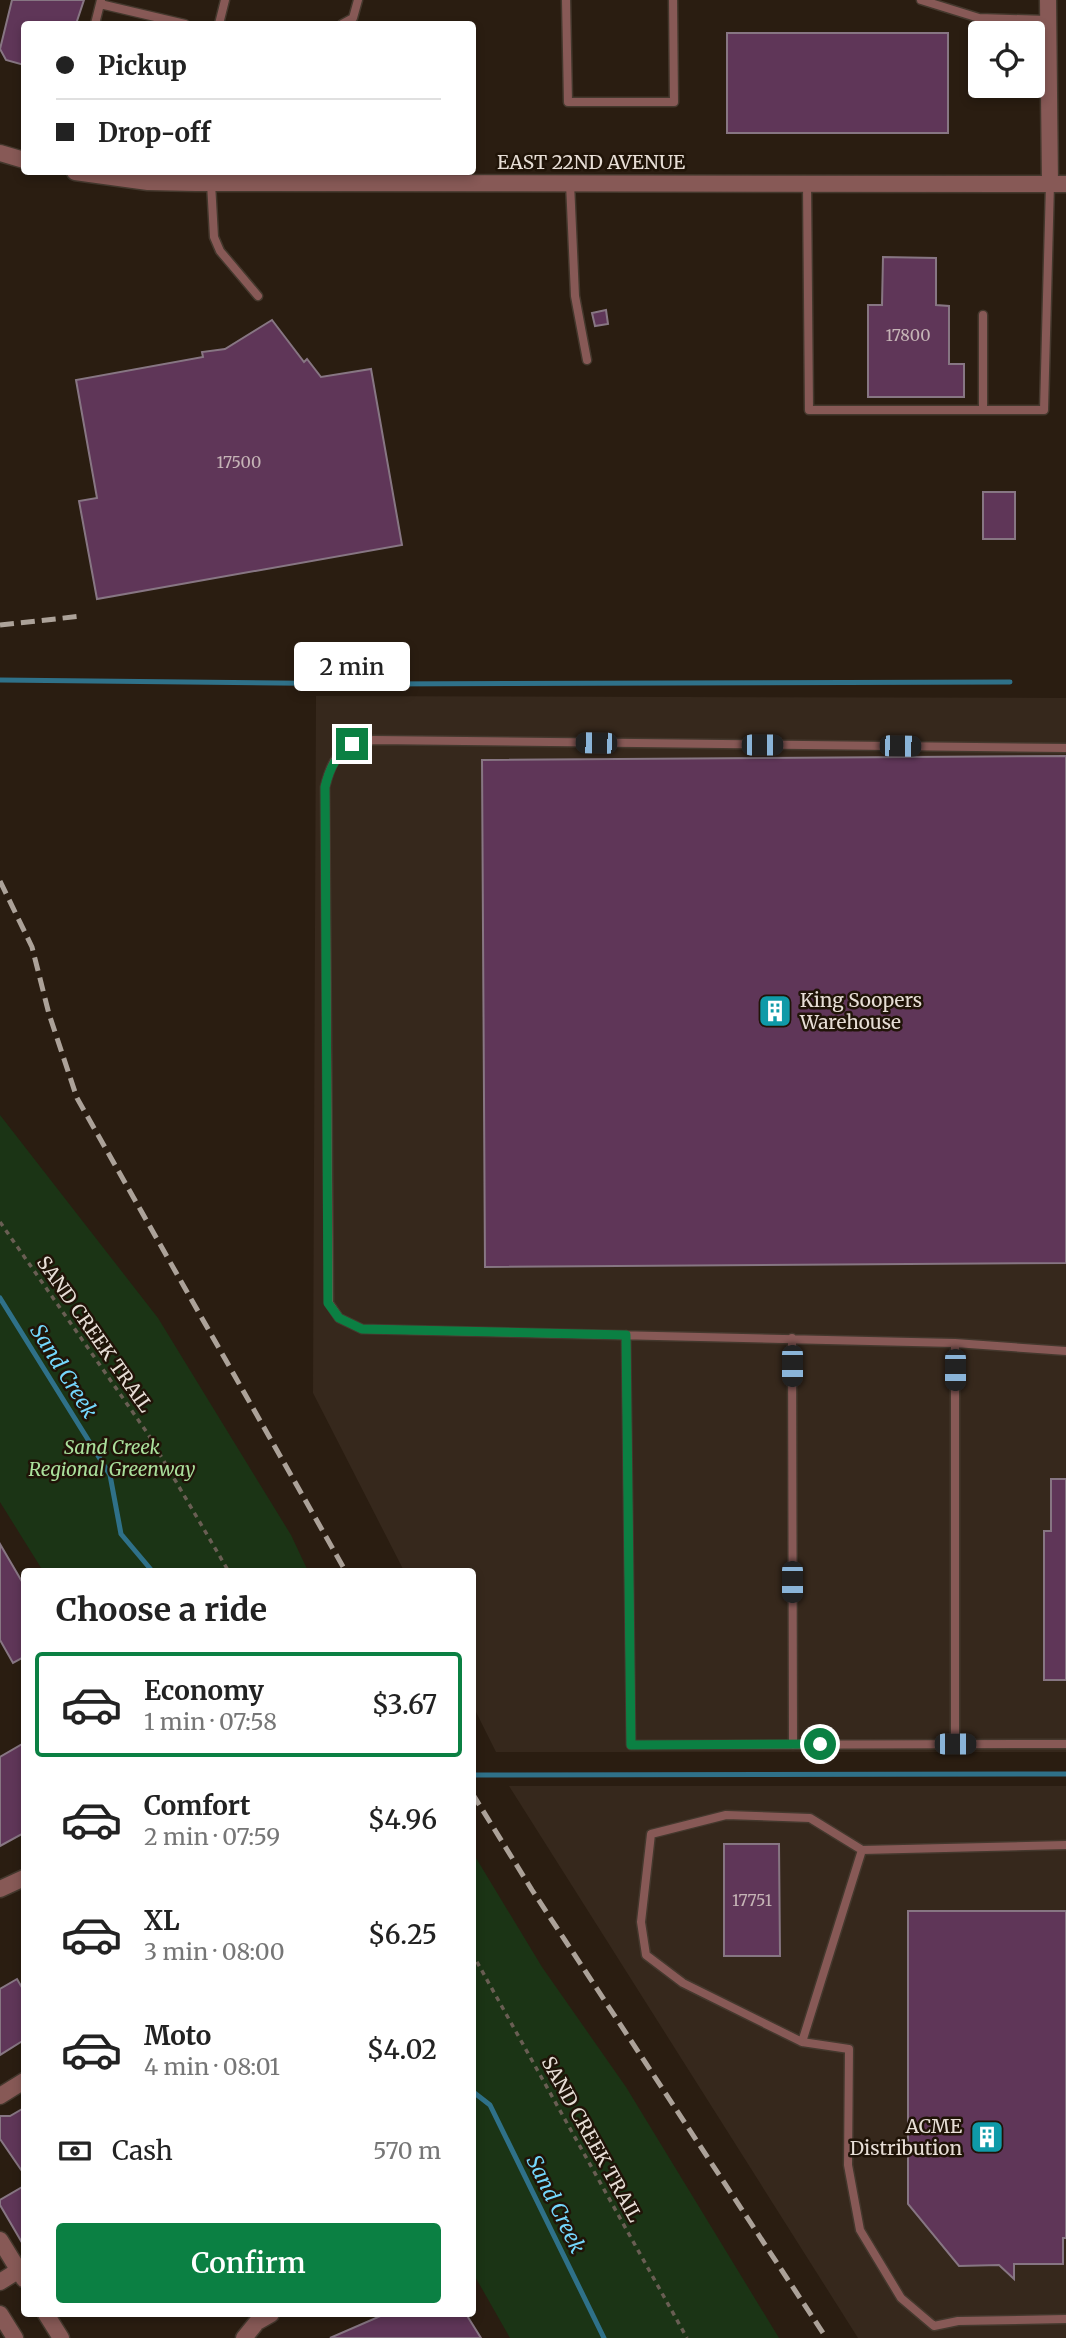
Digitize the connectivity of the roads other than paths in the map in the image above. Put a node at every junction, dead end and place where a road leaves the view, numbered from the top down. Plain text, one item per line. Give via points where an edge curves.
1 (225, 0) edge
2 (358, 0) edge
3 (566, 0) edge
4 (673, 0) edge
5 (921, 0) edge
6 (1048, 0) edge
7 (100, 2) edge
8 (1048, 20) junction
9 (96, 21) edge
10 (173, 21) edge
11 (220, 21) edge
12 (348, 21) edge
13 (0, 153) edge
14 (21, 159) edge
15 (97, 175) edge
16 (211, 183) junction
17 (570, 183) junction
18 (807, 184) junction
19 (1058, 184) edge
20 (258, 296) dead end
21 (983, 315) dead end
22 (587, 360) dead end
23 (983, 410) junction
24 (1066, 748) edge
25 (626, 1335) junction
26 (792, 1338) junction
27 (955, 1343) junction
28 (1066, 1351) edge
29 (955, 1744) junction
30 (1066, 1744) edge
31 (793, 1745) junction
32 (1066, 1845) edge
33 (862, 1850) junction
34 (21, 1879) edge
35 (0, 1889) edge
36 (803, 2042) junction
37 (21, 2083) edge
38 (0, 2096) edge
39 (0, 2240) edge
40 (21, 2269) edge
41 (21, 2273) edge
42 (0, 2282) edge
43 (0, 2314) edge
44 (48, 2317) edge
45 (266, 2317) edge
46 (1066, 2319) edge
47 (15, 2338) edge
48 (61, 2338) edge
49 (244, 2338) edge

1 - 11 lane
2 - 12 lane via 353,18
3 - 4 lane via 568,102 674,102
5 - 8 lane via 979,18
6 - 8 street
7 - 9 lane
7 - 10 lane
8 - 19 street
13 - 14 street
15 - 16 street, EAST 22ND AVENUE
16 - 17 street, EAST 22ND AVENUE
16 - 20 lane via 214,237
17 - 18 street, EAST 22ND AVENUE
17 - 22 lane via 570,251
18 - 19 street, EAST 22ND AVENUE
18 - 23 lane via 808,410
19 - 23 lane via 1044,410
21 - 23 lane
24 - 25 lane via 374,740 352,744 339,754 325,787 328,1303 339,1318 362,1329
25 - 26 lane
25 - 31 lane via 631,1745
26 - 27 lane
26 - 31 lane
27 - 28 lane
27 - 29 lane
29 - 30 lane
29 - 31 lane
32 - 33 lane
33 - 36 lane
33 - 36 lane via 810,1818 726,1815 651,1835 641,1922 646,1955 683,1983
34 - 35 street
36 - 46 lane via 849,2049 848,2165 860,2230 901,2298 933,2326 958,2321
37 - 38 street
39 - 40 street
41 - 42 street
43 - 47 street
44 - 48 street
45 - 49 street

